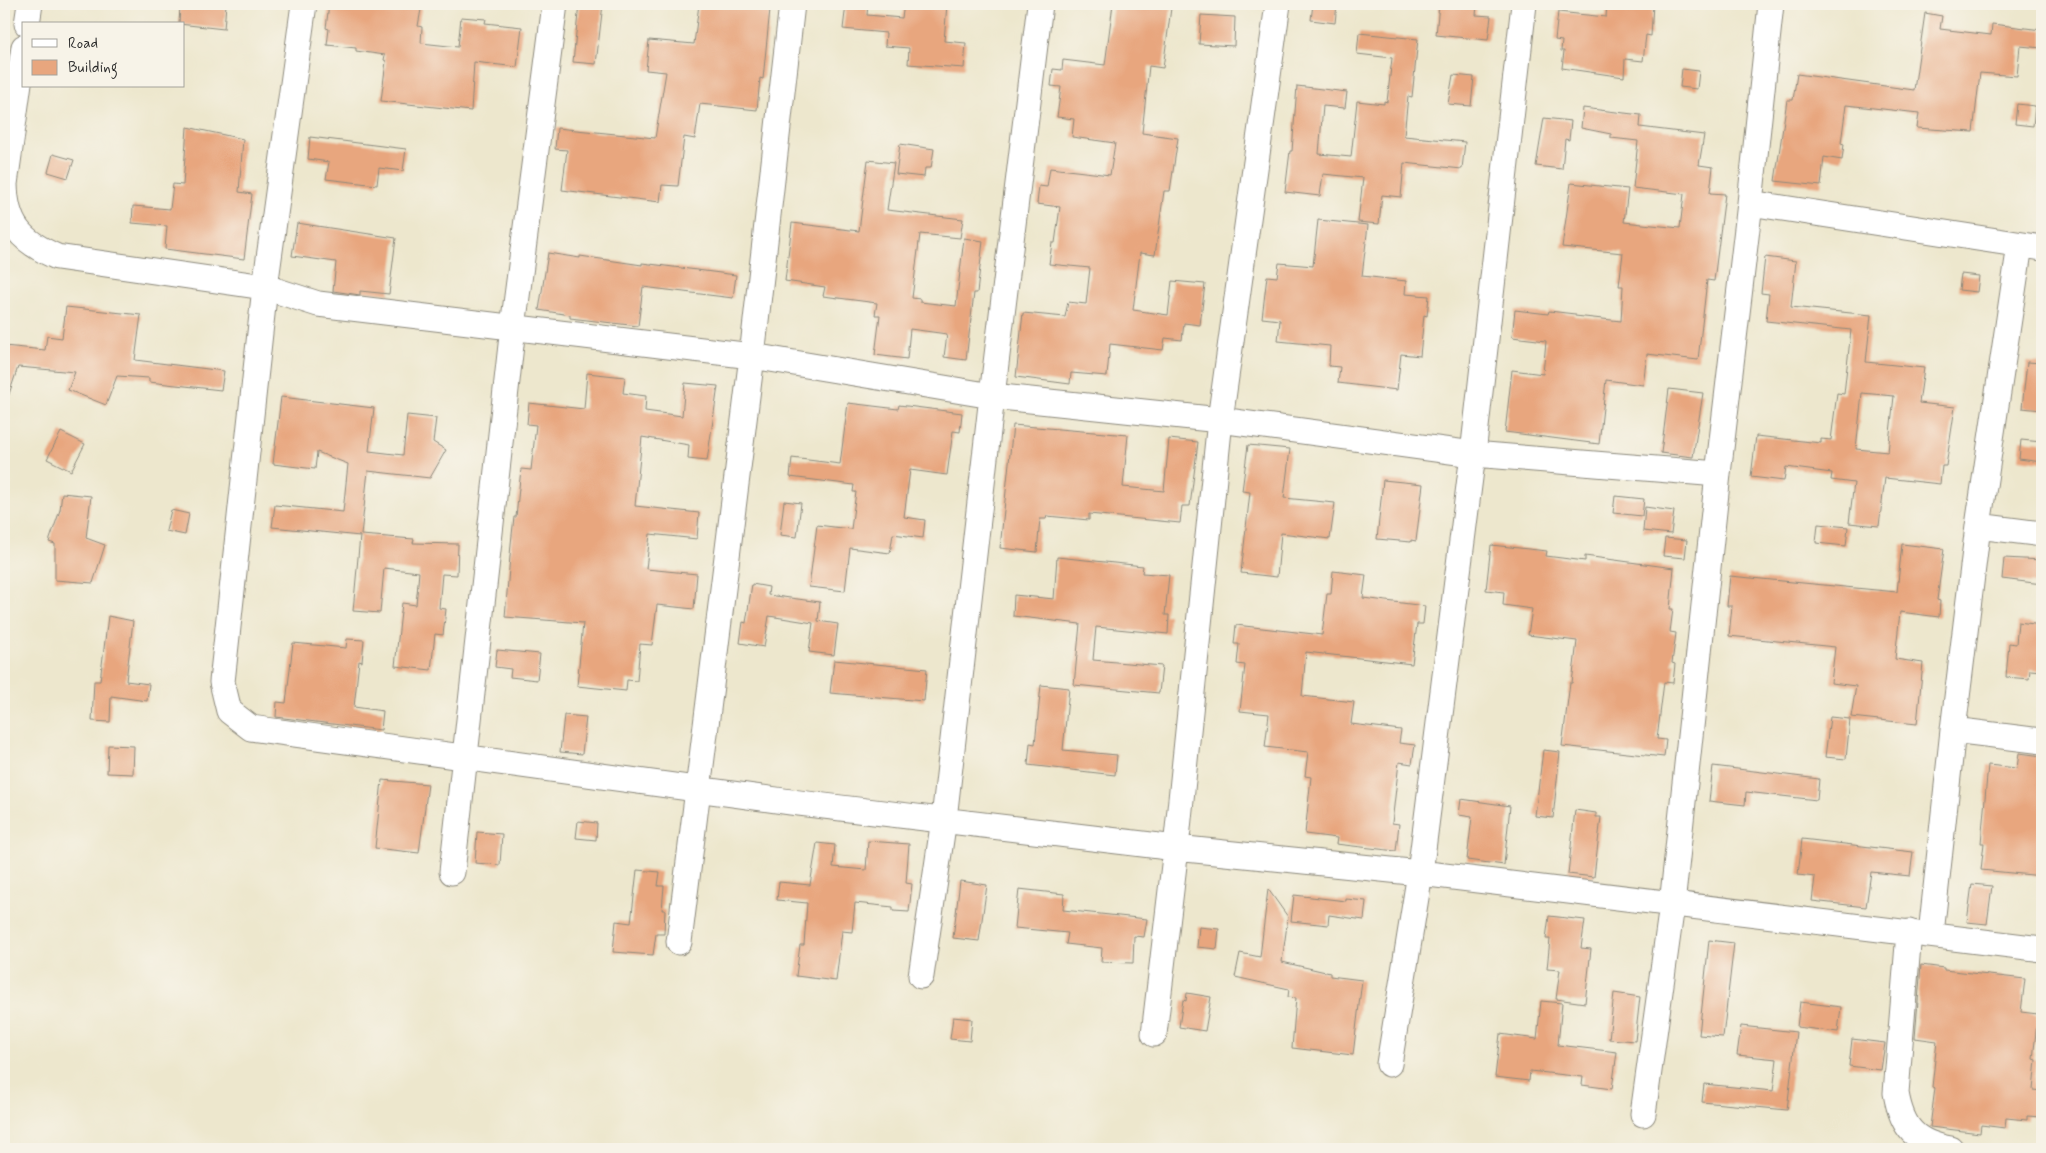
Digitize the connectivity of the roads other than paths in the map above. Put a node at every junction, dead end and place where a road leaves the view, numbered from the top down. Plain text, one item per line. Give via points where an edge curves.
1 (30, 4) edge
2 (304, 4) edge
3 (555, 4) edge
4 (792, 4) edge
5 (1040, 4) edge
6 (1278, 4) edge
7 (1524, 4) edge
8 (1771, 4) edge
9 (27, 22) edge
10 (22, 63) edge
11 (1750, 203) junction
12 (2031, 247) edge
13 (265, 287) junction
14 (513, 327) junction
15 (752, 356) junction
16 (992, 396) junction
17 (1220, 420) junction
18 (1473, 454) junction
19 (1718, 474) junction
20 (1978, 526) junction
21 (2042, 534) edge
22 (1953, 730) junction
23 (2042, 741) edge
24 (465, 757) junction
25 (698, 789) junction
26 (944, 819) junction
27 (1176, 848) junction
28 (452, 872) dead end
29 (1420, 873) junction
30 (1672, 905) junction
31 (1920, 933) junction
32 (680, 942) dead end
33 (2042, 948) edge
34 (921, 976) dead end
35 (1154, 1034) dead end
36 (1389, 1064) dead end
37 (1643, 1114) dead end
38 (1951, 1149) edge

1 - 9 street
2 - 13 street
3 - 14 street
4 - 15 street
5 - 16 street
6 - 17 street
7 - 18 street
8 - 11 street
10 - 13 street via 6,184 8,214 16,229 42,250 57,256
11 - 12 street
11 - 19 street
12 - 20 street
13 - 14 street via 318,304
13 - 24 street via 222,682 229,711 251,728
14 - 15 street
14 - 24 street
15 - 16 street
15 - 25 street
16 - 17 street
16 - 26 street
17 - 18 street
17 - 27 street
18 - 19 street
18 - 29 street
19 - 30 street
20 - 21 street
20 - 22 street
22 - 23 street
22 - 31 street
24 - 25 street
24 - 28 street
25 - 26 street
25 - 32 street
26 - 27 street
26 - 34 street
27 - 29 street
27 - 35 street
29 - 30 street
29 - 36 street
30 - 31 street
30 - 37 street
31 - 33 street
31 - 38 street via 1896,1093 1899,1111 1907,1128 1922,1141

